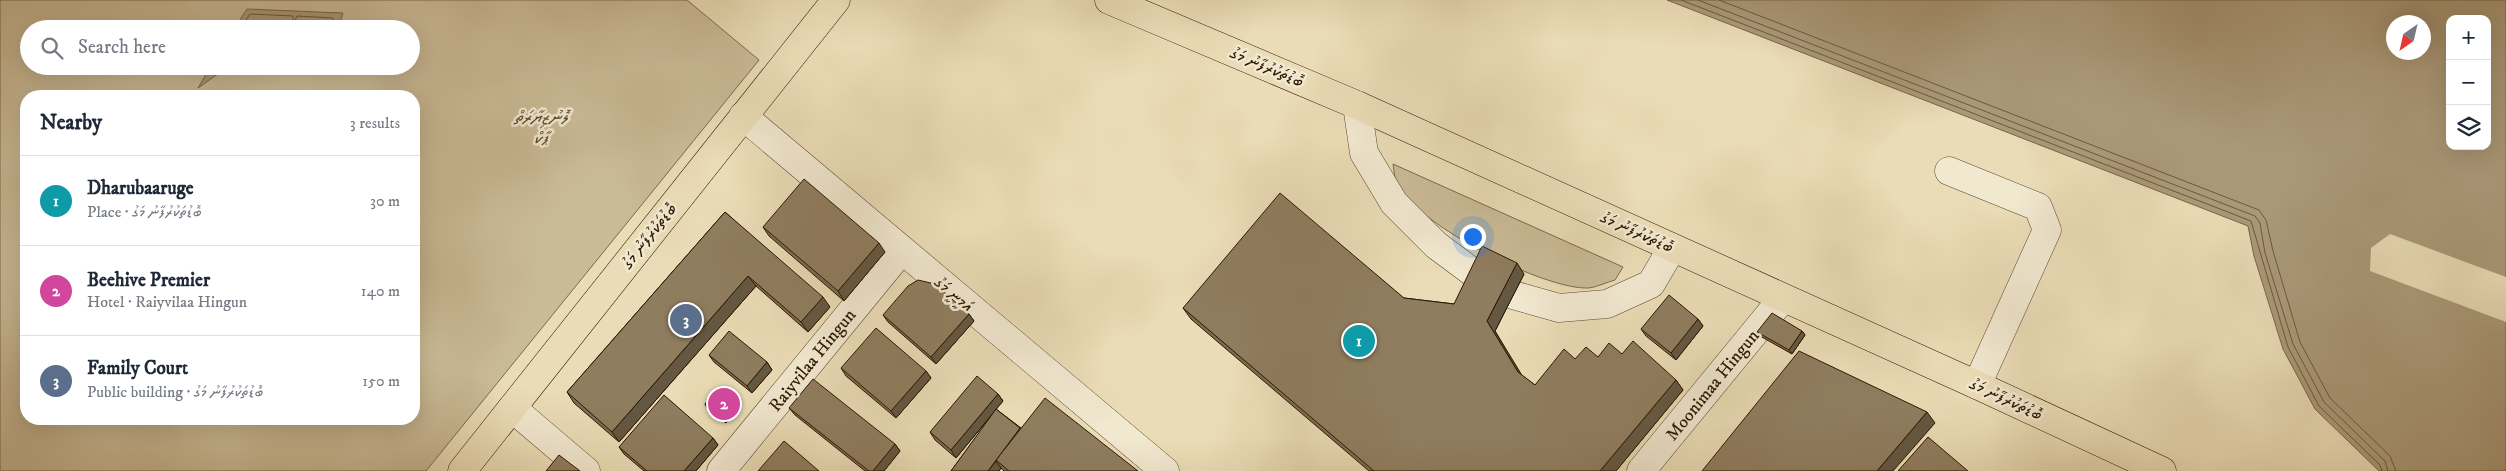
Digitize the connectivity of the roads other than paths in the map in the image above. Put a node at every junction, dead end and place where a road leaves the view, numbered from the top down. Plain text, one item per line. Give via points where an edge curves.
1 (1109, 0) edge
2 (836, 1) edge
3 (1357, 105) junction
4 (743, 116) junction
5 (1949, 171) dead end
6 (1672, 248) junction
7 (902, 250) junction
8 (1479, 277) edge
9 (1513, 295) edge
10 (1783, 298) junction
11 (1977, 385) junction
12 (512, 408) junction
13 (462, 471) edge
14 (586, 471) edge
15 (721, 471) edge
16 (1165, 471) edge
17 (1641, 471) edge
18 (2162, 471) edge

1 - 3 main road, ބޮޑުތަކުރުފާނު މަގު
2 - 4 main road, ބޮޑުތަކުރުފާނު މަގު
3 - 6 main road, ބޮޑުތަކުރުފާނު މަގު
3 - 8 street via 1364,153 1394,202 1436,245
4 - 7 street, އަމީނީ މަގު
4 - 12 main road, ބޮޑުތަކުރުފާނު މަގު
5 - 11 street via 2038,207 2047,230
6 - 9 street via 1651,284 1607,304 1559,308
6 - 10 main road, ބޮޑުތަކުރުފާނު މަގު
7 - 15 street, Raiyvilaa Hingun
7 - 16 street, އަމީނީ މަގު
10 - 11 main road, ބޮޑުތަކުރުފާނު މަގު
10 - 17 street, Moonimaa Hingun
11 - 18 main road, ބޮޑުތަކުރުފާނު މަގު
12 - 13 main road, ބޮޑުތަކުރުފާނު މަގު
12 - 14 street

